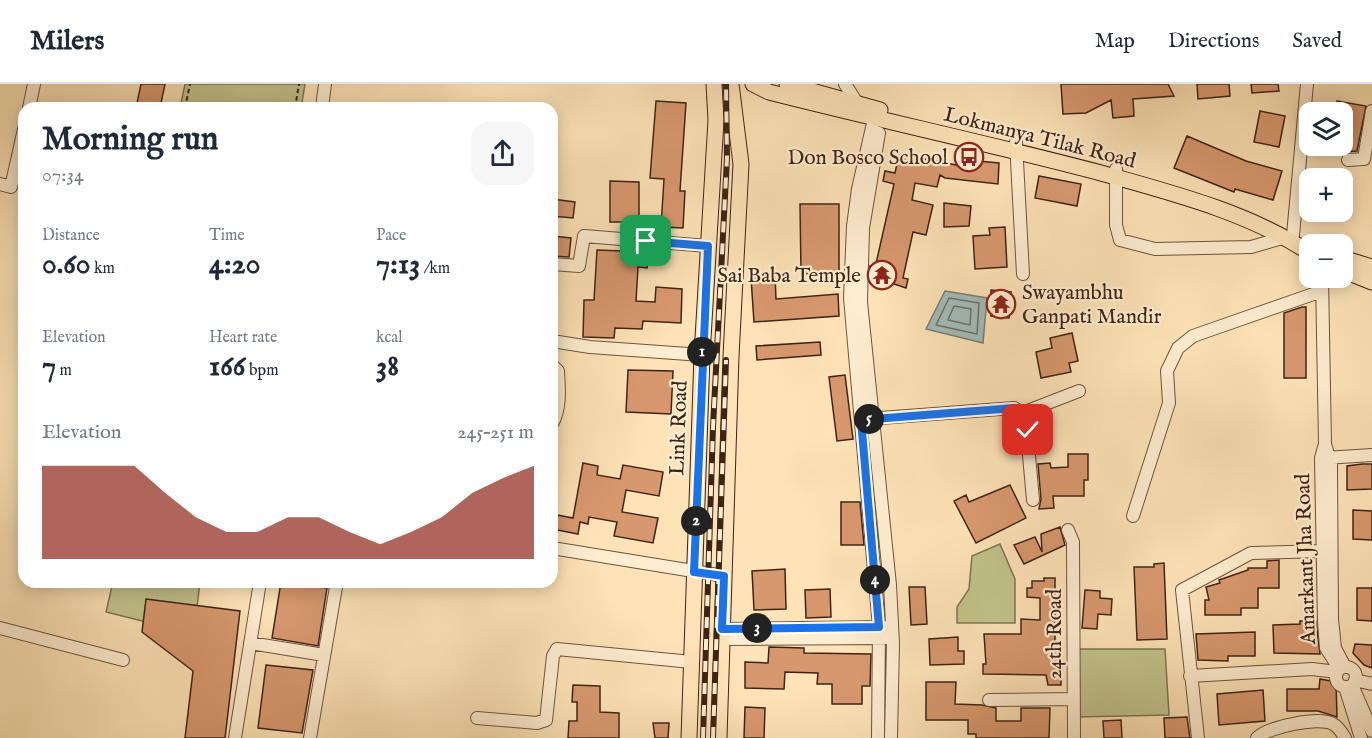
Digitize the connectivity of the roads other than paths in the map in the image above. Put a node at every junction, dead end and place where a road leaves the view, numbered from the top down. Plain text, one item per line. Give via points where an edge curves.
1 (34, 84) edge
2 (325, 84) edge
3 (714, 84) edge
4 (731, 84) edge
5 (753, 84) edge
6 (787, 84) edge
7 (845, 84) edge
8 (1306, 84) edge
9 (30, 102) edge
10 (323, 102) edge
11 (857, 103) junction
12 (1372, 111) edge
13 (878, 115) junction
14 (1016, 146) junction
15 (18, 156) edge
16 (1348, 160) dead end
17 (1116, 173) junction
18 (0, 184) edge
19 (1290, 236) junction
20 (1299, 239) edge
21 (1299, 244) edge
22 (708, 246) junction
23 (1353, 261) edge
24 (558, 264) edge
25 (1372, 267) edge
26 (1023, 274) dead end
27 (1353, 274) edge
28 (1372, 282) edge
29 (1322, 291) joint
30 (558, 341) edge
31 (702, 355) junction
32 (558, 371) edge
33 (1080, 392) dead end
34 (558, 401) edge
35 (1022, 413) junction
36 (867, 419) junction
37 (1372, 455) edge
38 (1325, 458) junction
39 (1033, 500) dead end
40 (1133, 516) dead end
41 (1068, 530) dead end
42 (558, 549) edge
43 (1323, 551) junction
44 (694, 572) junction
45 (724, 576) junction
46 (259, 588) edge
47 (336, 588) edge
48 (0, 628) edge
49 (885, 633) junction
50 (722, 634) junction
51 (250, 643) junction
52 (324, 655) junction
53 (123, 660) dead end
54 (692, 662) junction
55 (1341, 669) junction
56 (1190, 676) junction
57 (1351, 684) junction
58 (1372, 684) edge
59 (1074, 699) junction
60 (989, 700) dead end
61 (477, 718) dead end
62 (1372, 730) edge
63 (235, 738) edge
64 (310, 738) edge
65 (689, 738) edge
66 (719, 738) edge
67 (878, 738) edge
68 (891, 738) edge
69 (1074, 738) edge
70 (1198, 738) edge
71 (1257, 738) edge
72 (1345, 738) edge
73 (1361, 738) edge

1 - 9 street
2 - 10 street
3 - 22 main road, Link Road via 716,120
4 - 45 main road via 741,164
5 - 13 main road, Lokmanya Tilak Road via 769,92
6 - 11 main road, Lokmanya Tilak Road
7 - 11 street
8 - 19 street
11 - 13 main road, Lokmanya Tilak Road
12 - 16 street via 1364,159
13 - 14 main road, Lokmanya Tilak Road
13 - 36 street via 862,239
14 - 17 main road, Lokmanya Tilak Road
14 - 26 street
15 - 18 street via 11,187
17 - 19 main road, Lokmanya Tilak Road via 1186,188
17 - 19 street via 1116,225 1120,240 1135,246 1251,247
19 - 20 main road, Lokmanya Tilak Road
19 - 21 main road, Lokmanya Tilak Road
22 - 24 street via 584,236 579,266
22 - 31 main road, Link Road
23 - 25 main road
27 - 28 main road
29 - 38 street, Amarkant Jha Road
29 - 40 street via 1193,336 1178,348 1167,371 1169,403
30 - 31 street
31 - 44 main road, Link Road
32 - 34 street
33 - 35 street
35 - 36 street via 1014,408
35 - 39 street via 1028,430
36 - 49 street
37 - 38 street
38 - 43 street, Amarkant Jha Road
38 - 55 street, Amarkant Jha Road via 1332,619
41 - 59 street, 24th Road via 1073,542
42 - 44 street
43 - 55 street, Amarkant Jha Road via 1326,648
43 - 56 street via 1251,554 1182,590
44 - 45 street
44 - 54 main road, Link Road
45 - 50 main road
46 - 51 street
47 - 52 street
48 - 53 street
49 - 50 street
49 - 67 street
49 - 68 street
50 - 66 main road
51 - 52 street
51 - 63 street
52 - 64 street
54 - 61 street via 557,649 546,720 537,723
54 - 65 main road, Link Road
55 - 56 street
55 - 57 street via 1354,671
55 - 57 street via 1336,682
56 - 70 street
57 - 58 street
57 - 62 street
57 - 73 street
59 - 60 street
59 - 69 street, 24th Road
71 - 72 street via 1275,727 1326,721 1334,724

